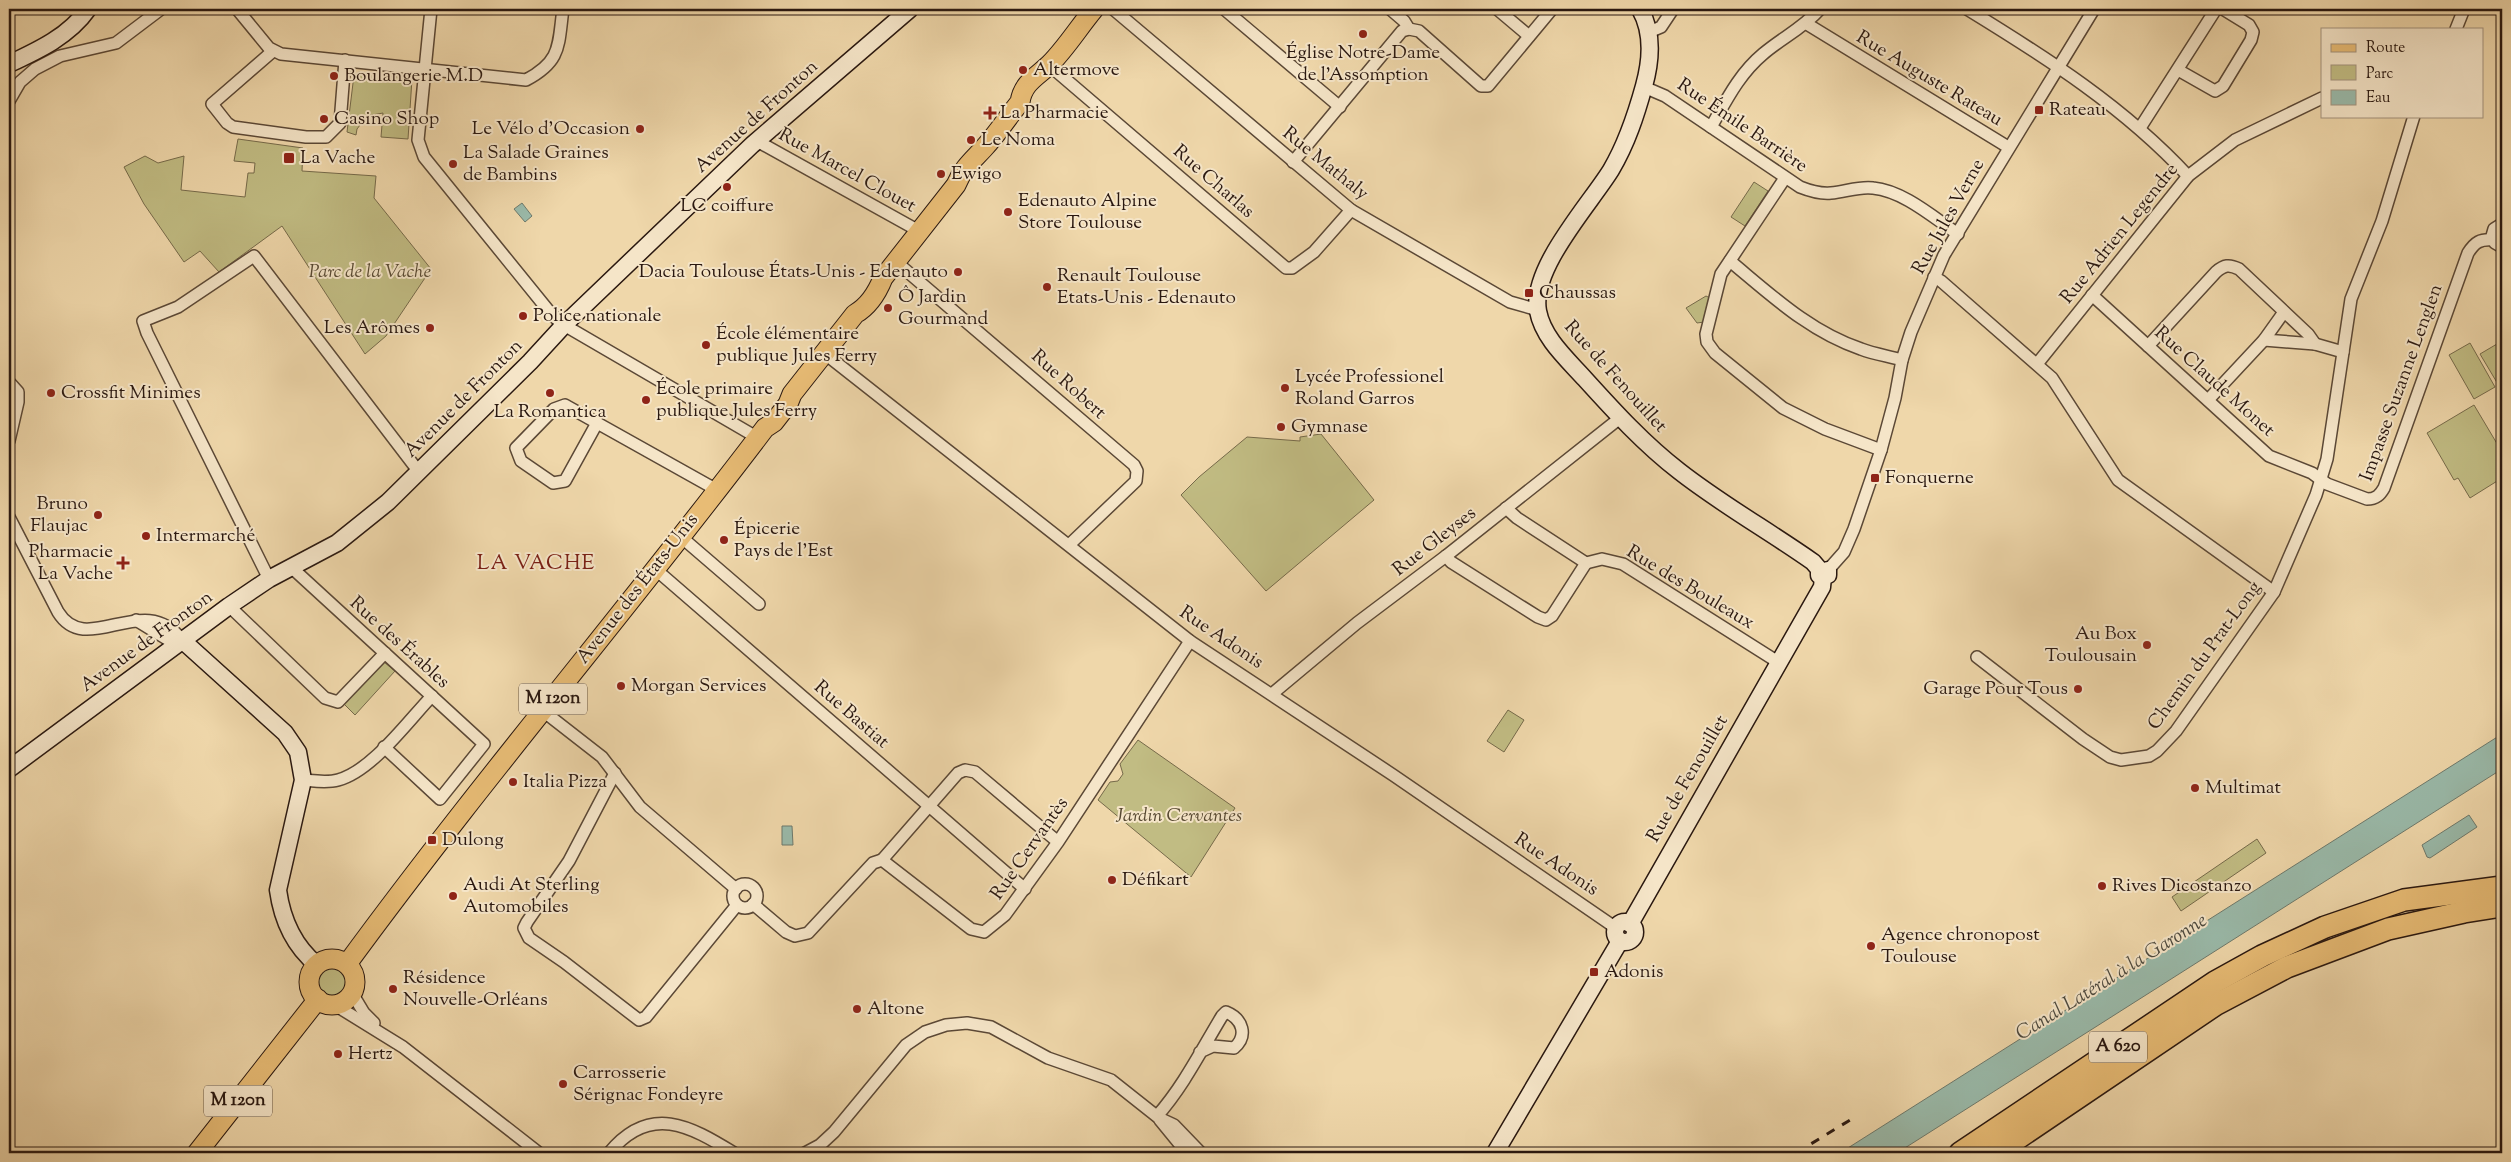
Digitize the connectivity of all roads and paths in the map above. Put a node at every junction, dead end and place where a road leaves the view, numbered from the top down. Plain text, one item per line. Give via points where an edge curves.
1 (78, 9) edge
2 (88, 9) edge
3 (161, 9) edge
4 (237, 9) edge
5 (431, 9) edge
6 (563, 9) edge
7 (910, 9) edge
8 (1094, 9) edge
9 (1113, 9) edge
10 (1224, 9) edge
11 (1390, 9) edge
12 (1497, 9) edge
13 (1552, 9) edge
14 (1640, 9) edge
15 (1673, 9) edge
16 (1967, 9) edge
17 (2094, 9) edge
18 (2216, 9) edge
19 (2223, 9) edge
20 (2464, 9) edge
21 (1816, 10) edge
22 (1807, 24) junction
23 (2456, 28) edge
24 (1409, 29) junction
25 (1649, 32) junction
26 (1529, 36) junction
27 (273, 51) junction
28 (28, 54) junction
29 (345, 60) junction
30 (9, 64) edge
31 (1050, 65) junction
32 (2060, 66) junction
33 (424, 70) junction
34 (2178, 70) junction
35 (1644, 87) junction
36 (2321, 98) edge
37 (9, 101) edge
38 (1340, 107) junction
39 (2413, 118) edge
40 (1711, 127) junction
41 (2140, 128) junction
42 (757, 141) junction
43 (2008, 147) junction
44 (1293, 162) junction
45 (2188, 176) junction
46 (1785, 178) junction
47 (1351, 210) junction
48 (2502, 224) edge
49 (919, 231) junction
50 (1958, 234) junction
51 (2498, 244) edge
52 (895, 261) junction
53 (1730, 262) junction
54 (1934, 277) junction
55 (2092, 295) junction
56 (1538, 310) junction
57 (2284, 312) junction
58 (564, 325) junction
59 (2264, 340) junction
60 (2315, 344) junction
61 (2148, 346) junction
62 (2343, 352) junction
63 (824, 353) junction
64 (1902, 360) junction
65 (2037, 364) junction
66 (9, 382) edge
67 (2208, 400) junction
68 (1620, 418) junction
69 (597, 423) junction
70 (762, 433) junction
71 (9, 441) edge
72 (1881, 450) junction
73 (419, 472) junction
74 (2322, 479) junction
75 (716, 490) junction
76 (1506, 508) junction
77 (9, 516) edge
78 (680, 536) junction
79 (1069, 545) junction
80 (1446, 556) junction
81 (1586, 563) junction
82 (291, 568) junction
83 (654, 568) junction
84 (1824, 572) junction
85 (269, 579) junction
86 (2274, 592) junction
87 (758, 604) dead end
88 (229, 606) junction
89 (182, 640) junction
90 (1190, 641) junction
91 (385, 653) junction
92 (1977, 657) dead end
93 (1778, 662) junction
94 (1272, 694) junction
95 (432, 696) junction
96 (543, 711) junction
97 (384, 747) junction
98 (9, 769) edge
99 (615, 773) junction
100 (304, 780) junction
101 (929, 806) junction
102 (1058, 842) junction
103 (882, 860) junction
104 (2502, 873) edge
105 (2502, 887) edge
106 (736, 889) junction
107 (1025, 889) junction
108 (2404, 900) junction
109 (753, 904) junction
110 (737, 905) junction
111 (2502, 906) edge
112 (2428, 920) junction
113 (2502, 921) edge
114 (1622, 931) junction
115 (347, 964) junction
116 (317, 965) junction
117 (352, 993) junction
118 (326, 1002) junction
119 (390, 1038) junction
120 (1200, 1052) dead end
121 (1158, 1117) junction
122 (520, 1140) junction
123 (197, 1153) edge
124 (533, 1153) edge
125 (539, 1153) edge
126 (609, 1153) edge
127 (734, 1153) edge
128 (805, 1153) edge
129 (1187, 1153) edge
130 (1201, 1153) edge
131 (1495, 1153) edge
132 (1960, 1153) edge
133 (1996, 1153) edge

1 - 28 street
2 - 28 street via 57,39
3 - 37 street via 116,43 71,53 35,69 20,82
4 - 27 street
5 - 33 street
6 - 33 street via 554,60 526,80
7 - 42 street, Avenue de Fronton
8 - 31 main road, Avenue des États-Unis / M 120n
9 - 44 street, Rue Mathaly
10 - 38 street
11 - 24 street
12 - 26 street
13 - 26 street
14 - 25 street
15 - 25 street via 1661,26
16 - 32 street
17 - 32 street, Rue Jules Verne
18 - 34 street
19 - 34 street via 2249,25 2253,32 2223,86 2215,92
20 - 23 street
21 - 22 street
22 - 40 street via 1752,64
22 - 43 street, Rue Auguste Rateau
24 - 26 street via 1419,32 1481,86 1488,86
24 - 38 street via 1402,32
25 - 35 street via 1649,62
27 - 29 street
27 - 29 street via 212,104 227,124 306,137 326,137 340,124
28 - 30 street
29 - 33 street
31 - 47 street, Rue Charlas via 1286,268 1292,268 1314,252
31 - 49 main road, Avenue des États-Unis / M 120n via 1038,72 1021,93 1020,102 984,149 971,159 956,185
32 - 41 street
32 - 43 street, Rue Jules Verne
33 - 58 street via 418,140 424,157 552,315
34 - 41 street
35 - 40 street, Rue Émile Barrière via 1665,96
35 - 56 street via 1632,127 1612,169 1560,242 1545,272
36 - 45 street, Rue Adrien Legendre via 2236,140
38 - 44 street
39 - 62 street, Chemin du Prat-Long via 2382,221 2350,299
40 - 46 street, Rue Émile Barrière
41 - 45 street
42 - 49 street, Rue Marcel Clouet
42 - 58 street, Avenue de Fronton
43 - 50 street, Rue Jules Verne
44 - 47 street, Rue Mathaly
45 - 55 street, Rue Adrien Legendre
46 - 50 street, Rue Émile Barrière via 1817,192 1875,188 1895,194
46 - 53 street
47 - 56 street, Rue Mathaly via 1510,302
48 - 51 street, Impasse Suzanne Lenglen via 2494,229
49 - 52 main road, Avenue des États-Unis / M 120n
50 - 54 street, Rue Jules Verne
51 - 74 street, Impasse Suzanne Lenglen via 2481,240 2468,252 2380,495 2368,499 2327,484
52 - 63 main road, Avenue des États-Unis / M 120n via 883,278 870,287 857,305 855,314
52 - 79 street, Rue Robert via 1138,471 1136,480
53 - 64 street via 1781,305 1822,331 1860,349
53 - 72 street via 1718,283 1706,334 1707,342 1715,353 1783,408 1825,429
54 - 64 street, Rue Jules Verne
54 - 65 street
55 - 61 street, Rue Claude Monet
55 - 65 street, Rue Adrien Legendre
56 - 68 street, Rue de Fenouillet via 1548,336 1558,350
57 - 59 street
57 - 60 street
57 - 61 street via 2239,269 2231,265 2222,266
58 - 70 street
58 - 73 street, Avenue de Fronton
59 - 60 street
59 - 67 street
60 - 62 street
61 - 67 street, Rue Claude Monet
62 - 74 street, Chemin du Prat-Long
63 - 70 main road, Avenue des États-Unis / M 120n via 792,394 782,399
63 - 79 street, Rue Adonis
64 - 72 street, Rue Jules Verne
65 - 86 street via 2062,391 2118,480
66 - 71 street via 18,392 18,402
67 - 74 street, Rue Claude Monet via 2269,456
68 - 76 street, Rue Gleyses
68 - 84 street, Rue de Fenouillet via 1679,471
69 - 69 street via 565,481 553,483 521,460 516,448 554,409 565,406
69 - 75 street
70 - 75 main road, Avenue des États-Unis / M 120n
72 - 84 street, Rue Jules Verne via 1850,537 1838,560
73 - 82 street, Avenue de Fronton via 338,543
73 - 85 street via 254,256 178,307 143,321
74 - 86 street, Chemin du Prat-Long
75 - 78 main road, Avenue des États-Unis / M 120n
76 - 80 street, Rue Gleyses
76 - 81 street
77 - 89 street via 58,612 68,624 91,629 143,619 176,632
78 - 83 main road, Avenue des États-Unis / M 120n
78 - 87 street
79 - 90 street, Rue Adonis
80 - 81 street via 1546,620 1552,616
80 - 94 street, Rue Gleyses via 1357,622
81 - 93 street, Rue des Bouleaux via 1602,560 1623,564
82 - 85 street, Avenue de Fronton
82 - 91 street, Rue des Érables
83 - 96 main road, Avenue des États-Unis / M 120n
83 - 101 street, Rue Bastiat
84 - 93 street, Rue de Fenouillet via 1822,587
85 - 88 street, Avenue de Fronton
86 - 92 street, Chemin du Prat-Long via 2176,731 2157,751 2142,758 2121,760 2099,751
88 - 89 street, Avenue de Fronton
88 - 91 street via 325,698 338,702
89 - 98 street, Avenue de Fronton
89 - 100 street via 285,733 298,752
90 - 94 street, Rue Adonis
90 - 102 street, Rue Cervantès
91 - 95 street, Rue des Érables
93 - 114 street, Rue de Fenouillet
94 - 114 street, Rue Adonis
95 - 97 street
95 - 97 street, Rue des Érables via 484,744 440,799
96 - 99 street via 602,757
96 - 115 main road, Avenue des États-Unis / M 120n via 408,881
97 - 100 street via 354,773 338,780
99 - 106 street via 640,806
99 - 110 street via 569,862 527,922 524,928 529,938 639,1020 646,1017
100 - 116 street via 278,890 292,936
101 - 102 street via 958,773 965,770 975,772
101 - 103 street
101 - 107 street, Rue Bastiat
102 - 107 street, Rue Cervantès
103 - 107 street, Rue Cervantès via 971,929 984,932 1006,915
103 - 109 street via 873,863 815,926 799,936 786,932
104 - 108 highway via 2442,886
105 - 108 highway, A 620
106 - 109 street via 742,885 753,888 756,898
106 - 110 street via 733,899
108 - 132 highway, A 620 via 2325,927 2231,973
109 - 110 street via 747,908
111 - 112 highway, A 620
112 - 113 highway via 2468,924
112 - 133 highway, A 620 via 2388,929 2330,949 2239,991
114 - 131 street, Rue de Fenouillet
115 - 116 main road via 335,959
115 - 117 main road via 354,974
116 - 118 main road via 310,978 313,993
117 - 118 main road via 348,999
117 - 119 street via 364,1013
118 - 119 street
118 - 123 main road, M 120n
119 - 122 street
120 - 121 street
121 - 128 street via 1111,1080 1048,1058 991,1027 967,1023 946,1025 925,1032 906,1046 834,1132
121 - 129 street
121 - 130 street via 1174,1125
122 - 124 street
122 - 125 street
126 - 127 street via 623,1138 644,1127 673,1124 704,1134

